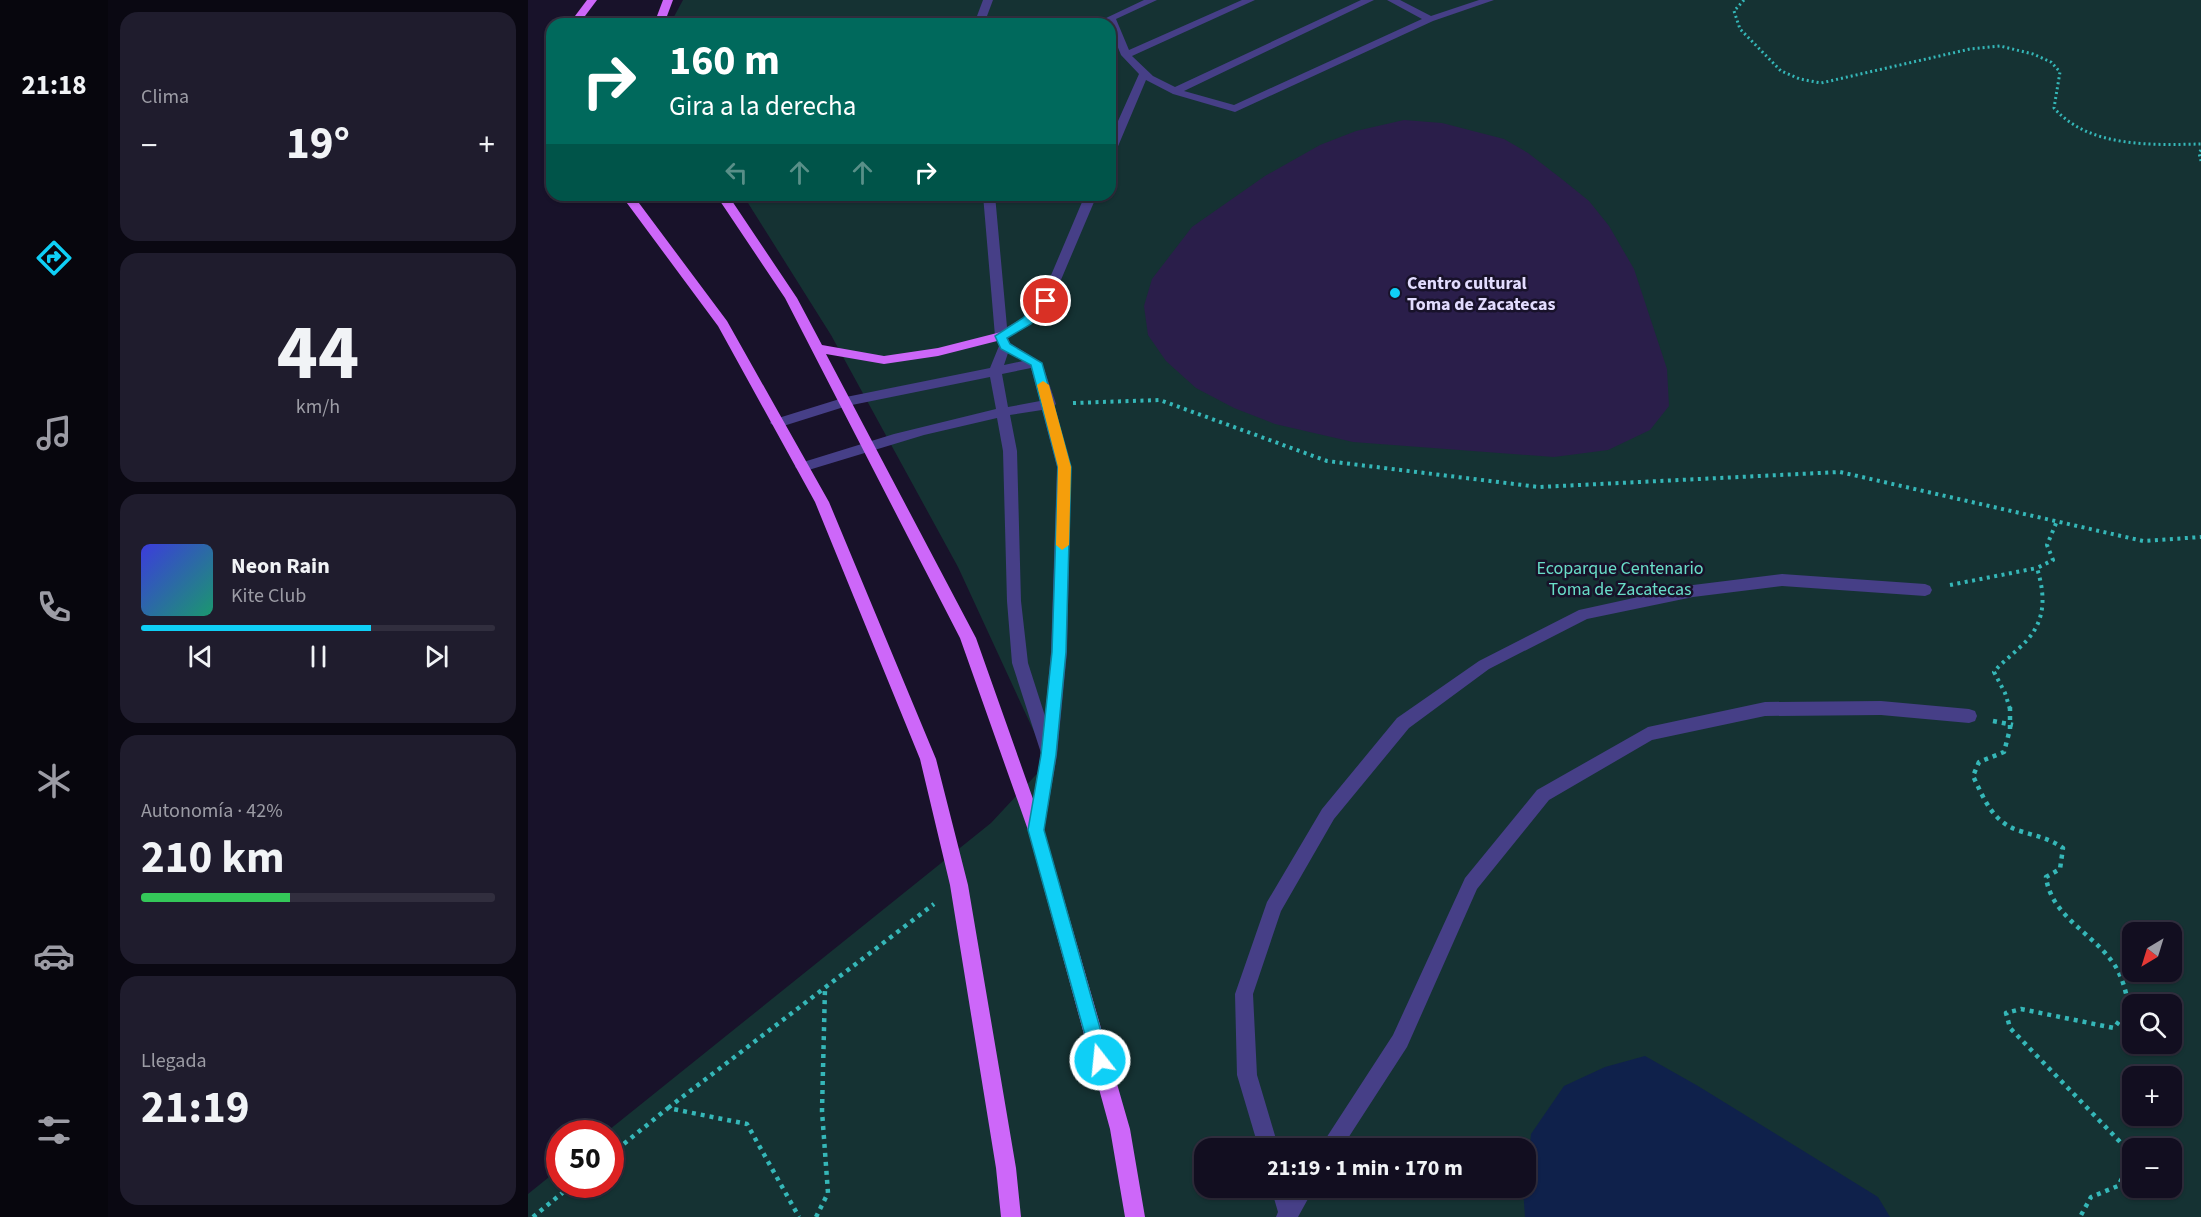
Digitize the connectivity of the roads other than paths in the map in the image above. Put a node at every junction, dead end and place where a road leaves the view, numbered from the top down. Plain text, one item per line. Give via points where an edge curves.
1 (592, 0) edge
2 (668, 0) edge
3 (988, 0) edge
4 (1152, 0) edge
5 (1250, 0) edge
6 (1369, 0) edge
7 (1392, 0) edge
8 (1489, 0) edge
9 (578, 18) edge
10 (661, 18) edge
11 (981, 18) edge
12 (1111, 18) edge
13 (1430, 19) junction
14 (1116, 30) edge
15 (1126, 55) junction
16 (1143, 76) junction
17 (1175, 91) junction
18 (1116, 138) edge
19 (631, 201) edge
20 (726, 201) edge
21 (991, 201) edge
22 (1088, 201) edge
23 (1003, 341) junction
24 (817, 348) junction
25 (1036, 363) junction
26 (995, 371) junction
27 (846, 402) junction
28 (1049, 404) junction
29 (1003, 411) junction
30 (777, 423) junction
31 (870, 446) junction
32 (802, 467) junction
33 (1925, 590) road end
34 (1969, 716) dead end
35 (1048, 755) junction
36 (1036, 830) junction
37 (1266, 1138) edge
38 (1336, 1138) edge
39 (1283, 1198) edge
40 (1297, 1198) edge
41 (1287, 1214) edge
42 (1011, 1217) edge
43 (1135, 1217) edge

1 - 9 main road
2 - 10 main road
3 - 11 street
4 - 12 street
5 - 15 street
6 - 17 street
7 - 13 street
8 - 13 street
13 - 17 street via 1235,109
14 - 15 street
15 - 16 street
16 - 17 street
16 - 18 street
19 - 30 main road via 723,324
20 - 24 main road via 791,298
21 - 23 street
22 - 23 street via 1046,301
23 - 24 main road via 884,360
23 - 25 street
23 - 26 street
24 - 27 main road
25 - 26 street
25 - 28 street
26 - 27 street
26 - 29 street
27 - 30 street
27 - 31 main road
28 - 29 street
28 - 35 street via 1065,467 1059,652
29 - 31 street
29 - 35 street via 1010,451 1014,601 1020,663
30 - 32 main road
31 - 32 street
31 - 36 main road via 968,638
32 - 42 main road via 822,502 928,759 959,885
33 - 37 street via 1782,580 1693,591 1584,614 1484,664 1403,723 1328,814 1278,899 1244,994 1247,1075
34 - 38 street via 1881,708 1765,709 1648,734 1543,795 1471,884 1400,1041
35 - 36 street
36 - 43 main road via 1120,1129
39 - 41 street
40 - 41 street

